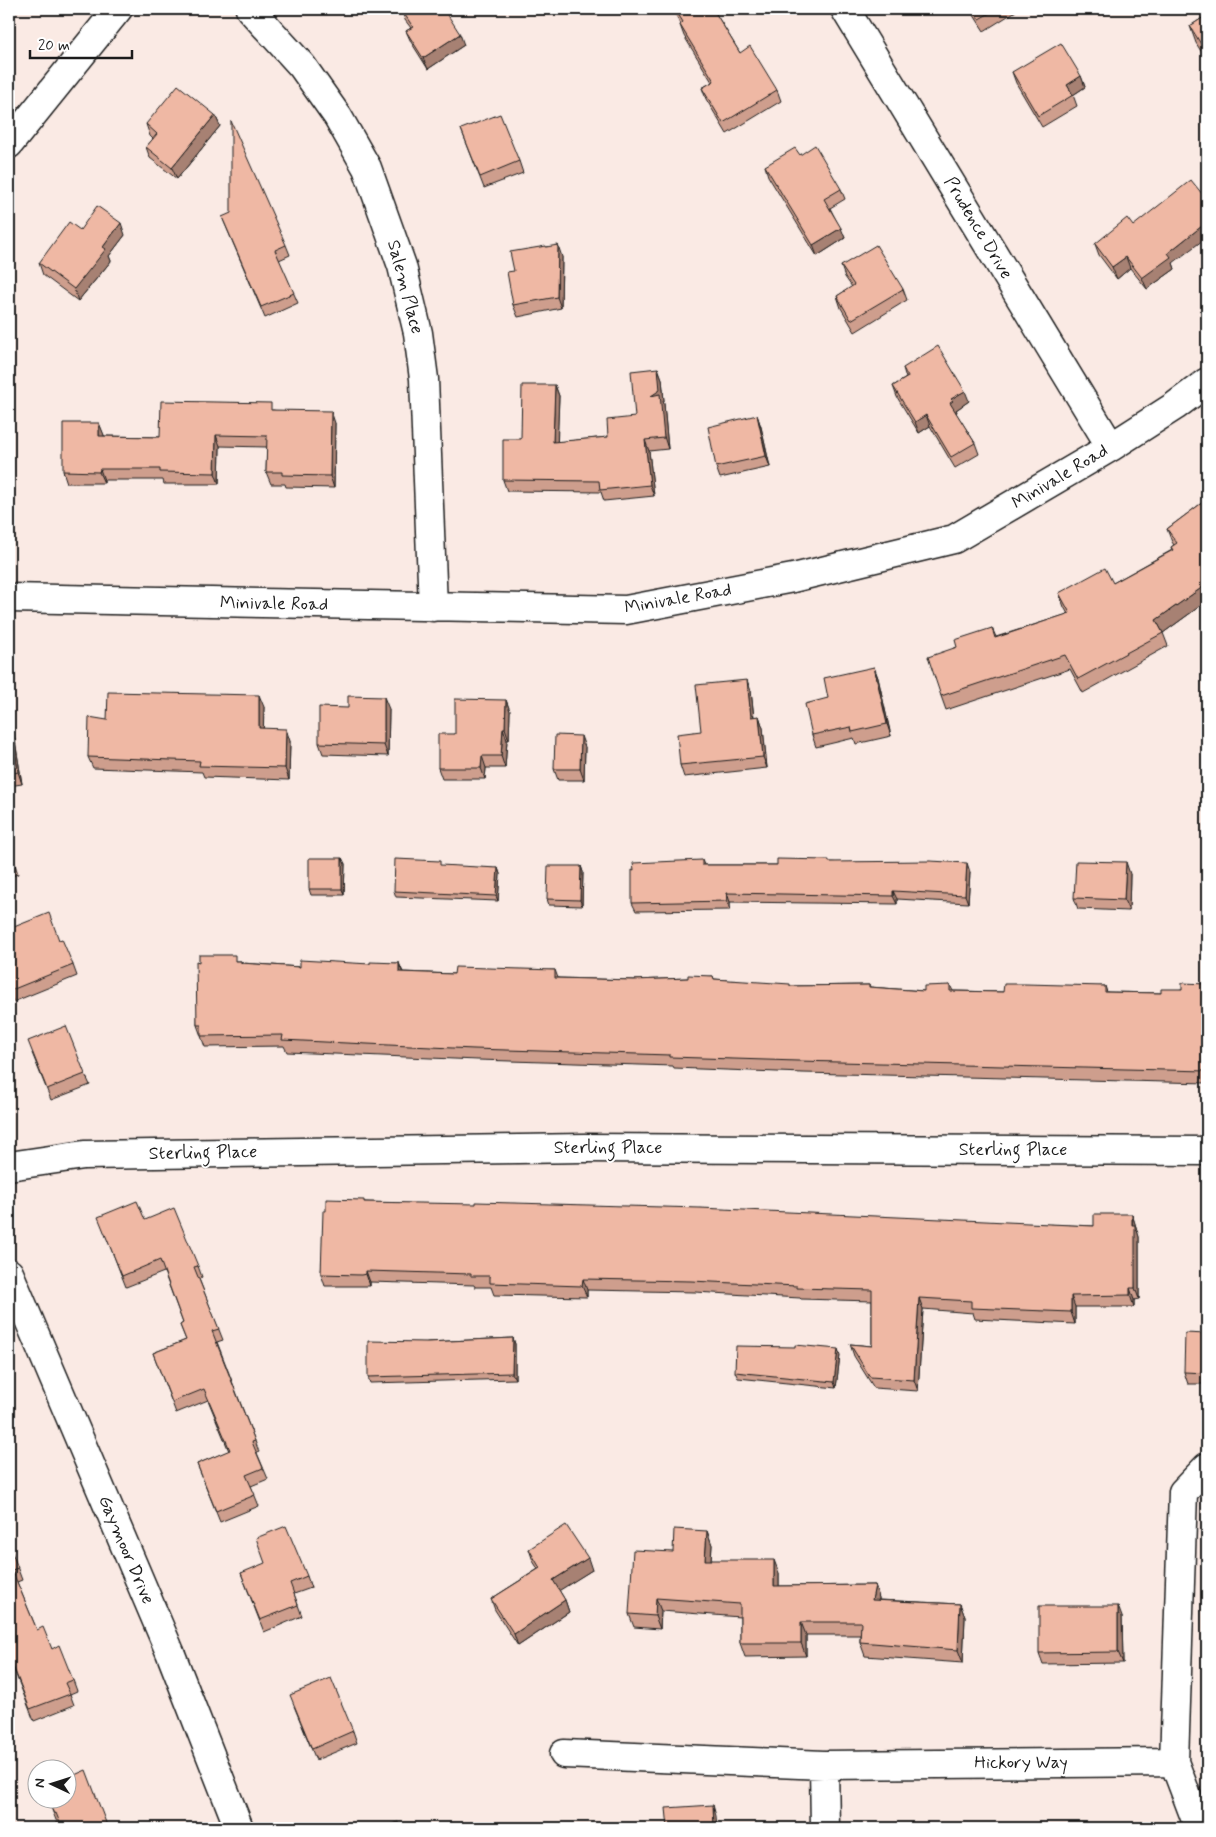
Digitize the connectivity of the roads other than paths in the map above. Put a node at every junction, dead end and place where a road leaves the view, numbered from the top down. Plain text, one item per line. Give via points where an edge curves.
1 (118, 9) edge
2 (250, 9) edge
3 (845, 9) edge
4 (9, 144) edge
5 (1207, 382) edge
6 (1111, 447) junction
7 (9, 598) edge
8 (433, 607) junction
9 (1207, 1151) edge
10 (9, 1166) edge
11 (9, 1273) edge
12 (1207, 1467) edge
13 (564, 1754) dead end
14 (1174, 1762) junction
15 (824, 1765) junction
16 (239, 1828) edge
17 (825, 1828) edge
18 (1199, 1828) edge

1 - 4 street
2 - 8 street, Salem Place via 302,66 338,117 367,168 402,266 418,333 424,378
3 - 6 street, Prudence Drive
5 - 6 street, Minivale Road
6 - 8 street, Minivale Road via 954,539 793,578 626,610
7 - 8 street, Minivale Road
9 - 10 street, Sterling Place via 574,1148 84,1155
11 - 16 street, Gaymoor Drive via 170,1652
12 - 14 street via 1183,1492
13 - 15 street, Hickory Way
14 - 15 street, Hickory Way
14 - 18 street
15 - 17 street

